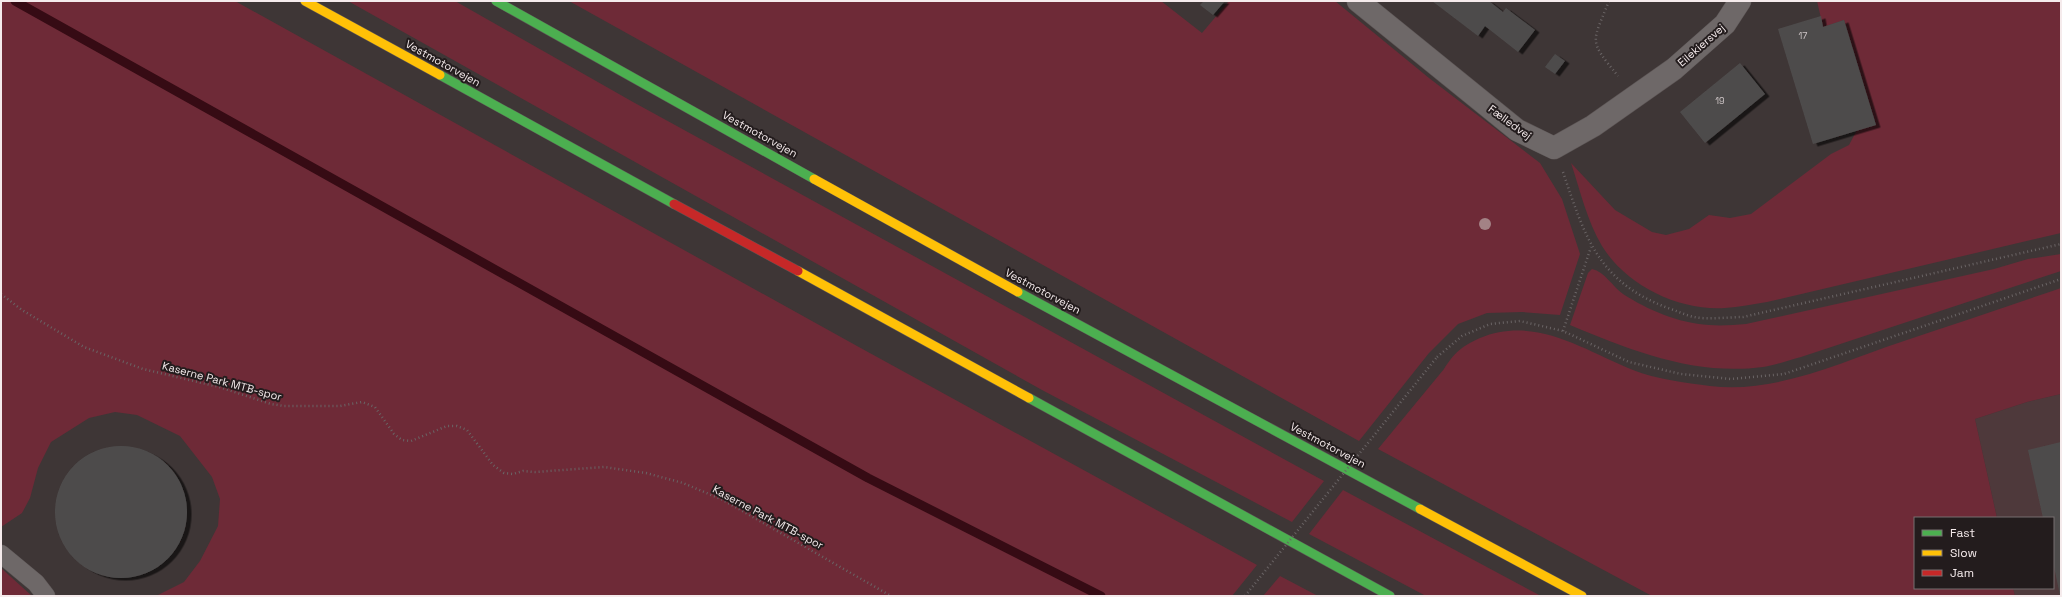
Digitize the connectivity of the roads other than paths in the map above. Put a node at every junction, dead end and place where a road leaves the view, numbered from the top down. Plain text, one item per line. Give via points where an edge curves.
1 (305, 1) edge
2 (496, 1) edge
3 (1358, 1) edge
4 (1740, 1) edge
5 (1635, 97) joint
6 (1, 554) edge
7 (46, 596) edge
8 (1390, 596) edge
9 (1582, 596) edge

1 - 8 highway, Vestmotorvejen
2 - 9 highway, Vestmotorvejen via 969,265
3 - 5 street, Fælledvej via 1517,130 1554,148 1593,126
4 - 5 street, Eilekiersvej via 1725,24 1674,69
6 - 7 lane via 36,583

